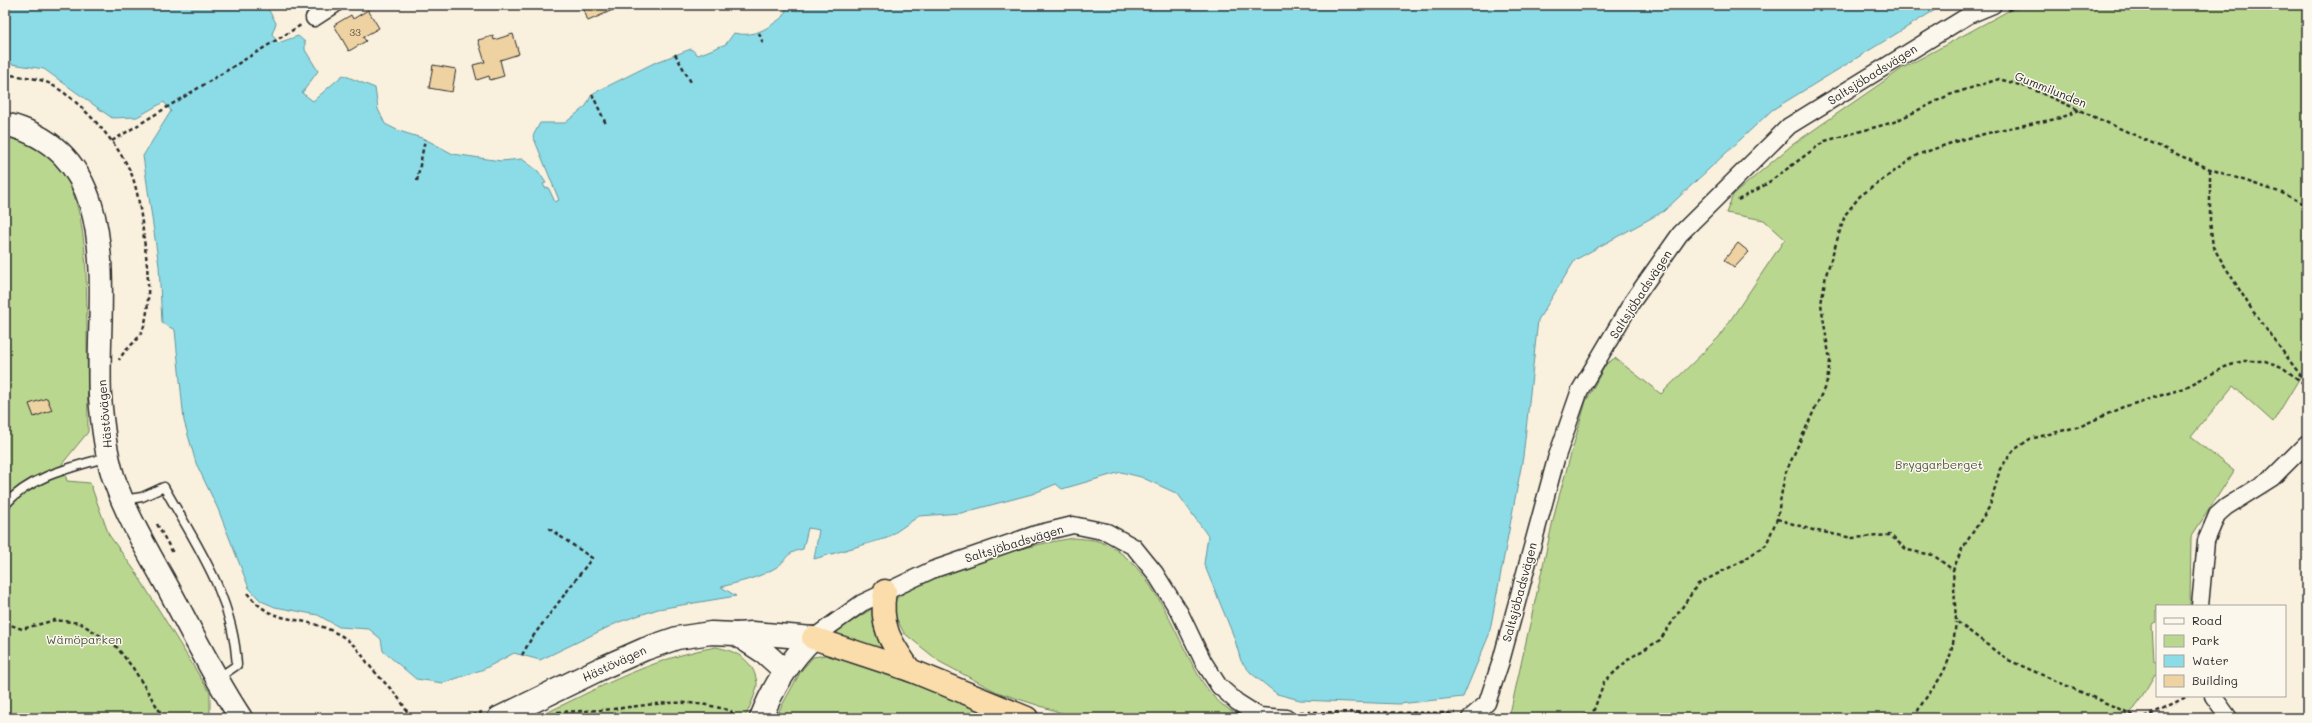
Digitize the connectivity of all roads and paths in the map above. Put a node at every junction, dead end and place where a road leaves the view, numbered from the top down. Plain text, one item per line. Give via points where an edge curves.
1 (334, 5) edge
2 (2019, 5) edge
3 (1999, 8) edge
4 (314, 18) joint
5 (759, 33) dead end
6 (764, 46) dead end
7 (675, 54) dead end
8 (5, 74) edge
9 (692, 84) dead end
10 (592, 94) dead end
11 (2079, 110) junction
12 (5, 124) edge
13 (606, 124) dead end
14 (425, 139) dead end
15 (112, 141) junction
16 (2210, 169) junction
17 (417, 180) dead end
18 (1733, 204) dead end
19 (2307, 205) edge
20 (117, 364) dead end
21 (2307, 385) edge
22 (2307, 443) edge
23 (108, 457) junction
24 (132, 498) junction
25 (5, 505) edge
26 (1777, 519) junction
27 (548, 528) dead end
28 (175, 558) dead end
29 (1953, 570) junction
30 (885, 592) junction
31 (247, 593) dead end
32 (2200, 605) edge
33 (1956, 622) junction
34 (5, 623) edge
35 (736, 634) junction
36 (813, 638) junction
37 (522, 655) dead end
38 (784, 670) junction
39 (910, 670) junction
40 (216, 678) junction
41 (2186, 697) edge
42 (2214, 697) edge
43 (551, 712) dead end
44 (1591, 713) junction
45 (1290, 715) edge
46 (1469, 716) edge
47 (164, 718) edge
48 (239, 718) edge
49 (410, 718) edge
50 (499, 718) edge
51 (734, 718) edge
52 (761, 718) edge
53 (1027, 718) edge
54 (1578, 718) edge
55 (1591, 718) edge
56 (1915, 718) edge
57 (2140, 718) edge
58 (2144, 718) edge
59 (2229, 718) edge

1 - 4 street
2 - 3 path
3 - 46 street, Saltsjöbadsvägen via 1969,15 1789,126 1680,234 1632,302 1580,390 1556,459 1501,661 1487,703
4 - 15 path
5 - 6 path
7 - 9 path
8 - 15 path via 52,84 77,104
10 - 13 path
11 - 16 path, Gummilunden
11 - 18 path, Gummilunden via 2030,88 1999,79 1948,95 1894,122 1825,141 1765,185
11 - 26 path via 2061,118 1957,141 1917,155 1860,196 1845,215 1826,275 1821,304 1830,361 1827,382 1785,474
12 - 23 street, Hästövägen via 36,134 52,144 73,165 88,196 97,227 100,262 100,395
14 - 17 path
15 - 20 path via 133,177 140,206 147,261 147,310 144,328
16 - 19 path, Gummilunden via 2282,193
16 - 21 path via 2213,247 2252,310
21 - 29 path via 2282,367 2265,362 2243,361 2225,366 2182,388 2123,407 2081,426 2030,439 2014,450 2000,469 1990,506 1962,548
22 - 32 street via 2272,478 2217,515 2206,541
23 - 24 street, Hästövägen
23 - 25 lane via 66,469 35,482
24 - 28 path
24 - 40 street, Hästövägen
24 - 40 lane via 164,487 217,582 229,612 237,665
26 - 29 path via 1852,538 1890,535 1907,550 1933,555
26 - 44 path via 1766,545 1698,584 1660,640 1630,658 1604,682
27 - 37 path via 592,558 531,639
29 - 33 path
30 - 36 street, Saltsjöbadsvägen via 862,603
30 - 39 highway via 882,608 887,635
30 - 45 street, Saltsjöbadsvägen via 932,570 1036,534 1073,525 1108,532 1134,547 1155,573 1180,613 1203,661 1219,686 1259,716
31 - 49 path via 258,607 278,616 320,626 356,647 403,702
33 - 56 path via 1952,655 1938,682 1918,708
33 - 57 path via 2006,659
34 - 47 path via 22,629 55,620 80,623 115,645 133,668
35 - 36 street, Hästövägen
35 - 38 street via 765,653
35 - 50 street, Hästövägen via 711,633 677,638 645,649
36 - 38 street
36 - 39 highway
38 - 52 street
39 - 53 highway
40 - 48 street, Hästövägen
41 - 58 path
42 - 59 street
43 - 51 path via 611,709 679,701 715,706 731,711
44 - 54 path
44 - 55 path
45 - 46 path

